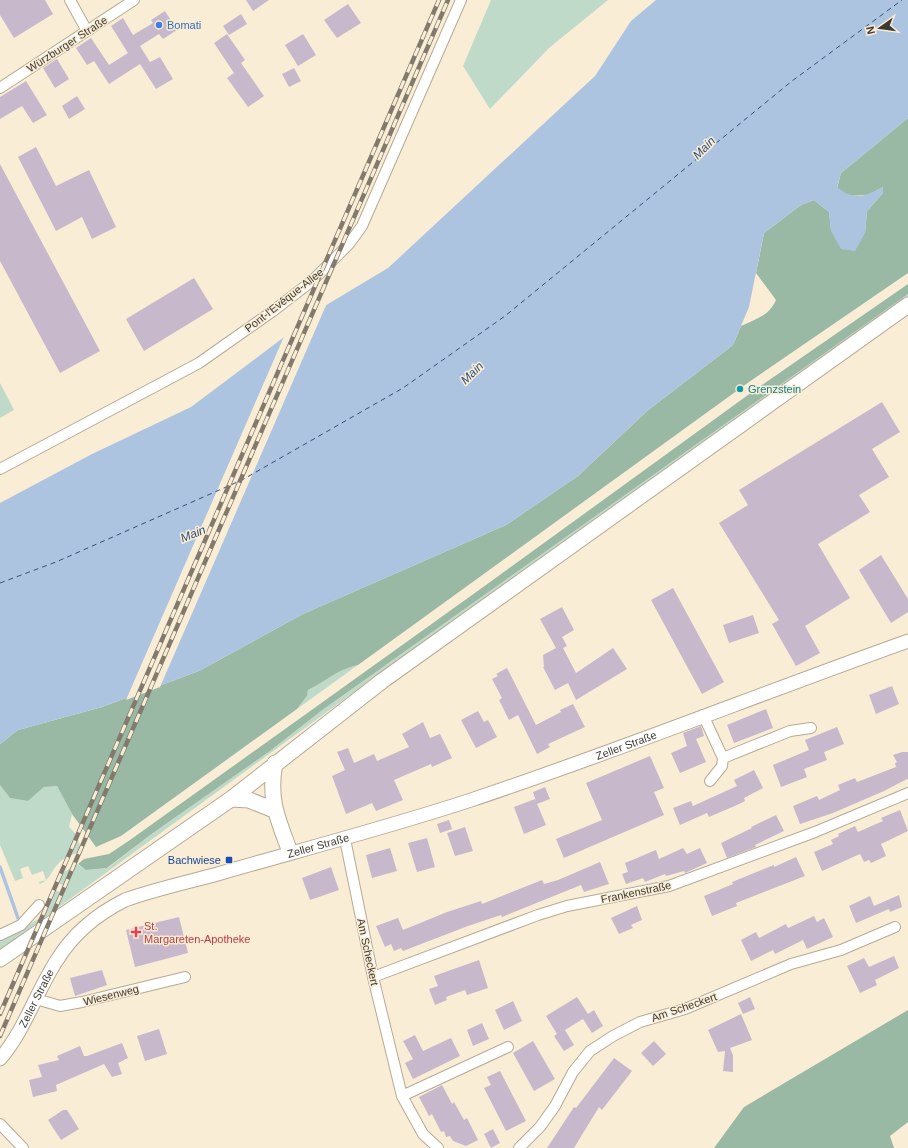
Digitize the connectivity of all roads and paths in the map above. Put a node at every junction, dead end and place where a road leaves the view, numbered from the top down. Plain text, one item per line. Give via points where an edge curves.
1 (70, 0) edge
2 (134, 0) edge
3 (461, 0) edge
4 (87, 31) junction
5 (0, 88) edge
6 (908, 305) edge
7 (0, 469) edge
8 (908, 641) edge
9 (704, 715) junction
10 (811, 728) dead end
11 (723, 758) junction
12 (276, 763) junction
13 (710, 781) dead end
14 (908, 793) edge
15 (231, 799) junction
16 (274, 810) junction
17 (345, 839) junction
18 (290, 852) junction
19 (40, 905) dead end
20 (895, 927) dead end
21 (0, 935) edge
22 (0, 959) edge
23 (185, 977) dead end
24 (373, 977) junction
25 (36, 999) junction
26 (508, 1047) dead end
27 (0, 1059) edge
28 (402, 1096) junction
29 (0, 1124) edge
30 (23, 1148) edge
31 (438, 1148) edge
32 (519, 1148) edge

1 - 4 street
2 - 4 street, Würzburger Straße
3 - 7 street, Pont-l'Evêque-Allee via 362,226 349,244 306,285 199,363
4 - 5 street, Würzburger Straße
6 - 12 main road via 382,681
8 - 9 street, Zeller Straße
9 - 11 street
9 - 17 street, Zeller Straße via 596,757 486,795
10 - 11 street via 790,731
11 - 13 street via 722,766
12 - 15 main road
12 - 16 main road via 272,780
14 - 24 street, Frankenstraße via 815,832 669,886 567,906
15 - 16 main road via 249,800
15 - 22 main road
16 - 18 main road
17 - 18 street, Zeller Straße
17 - 24 street, Am Scheckert
18 - 25 street, Zeller Straße via 140,895 103,911 70,942
19 - 21 street via 21,925
20 - 32 street, Am Scheckert via 841,950 791,964 685,1009 640,1022 613,1036 590,1051 572,1072 555,1106 540,1127
23 - 25 street, Wiesenweg via 60,1006
24 - 28 street, Am Scheckert
25 - 27 street, Zeller Straße via 11,1046
26 - 28 street
28 - 31 street, Am Scheckert via 423,1134
29 - 30 street

